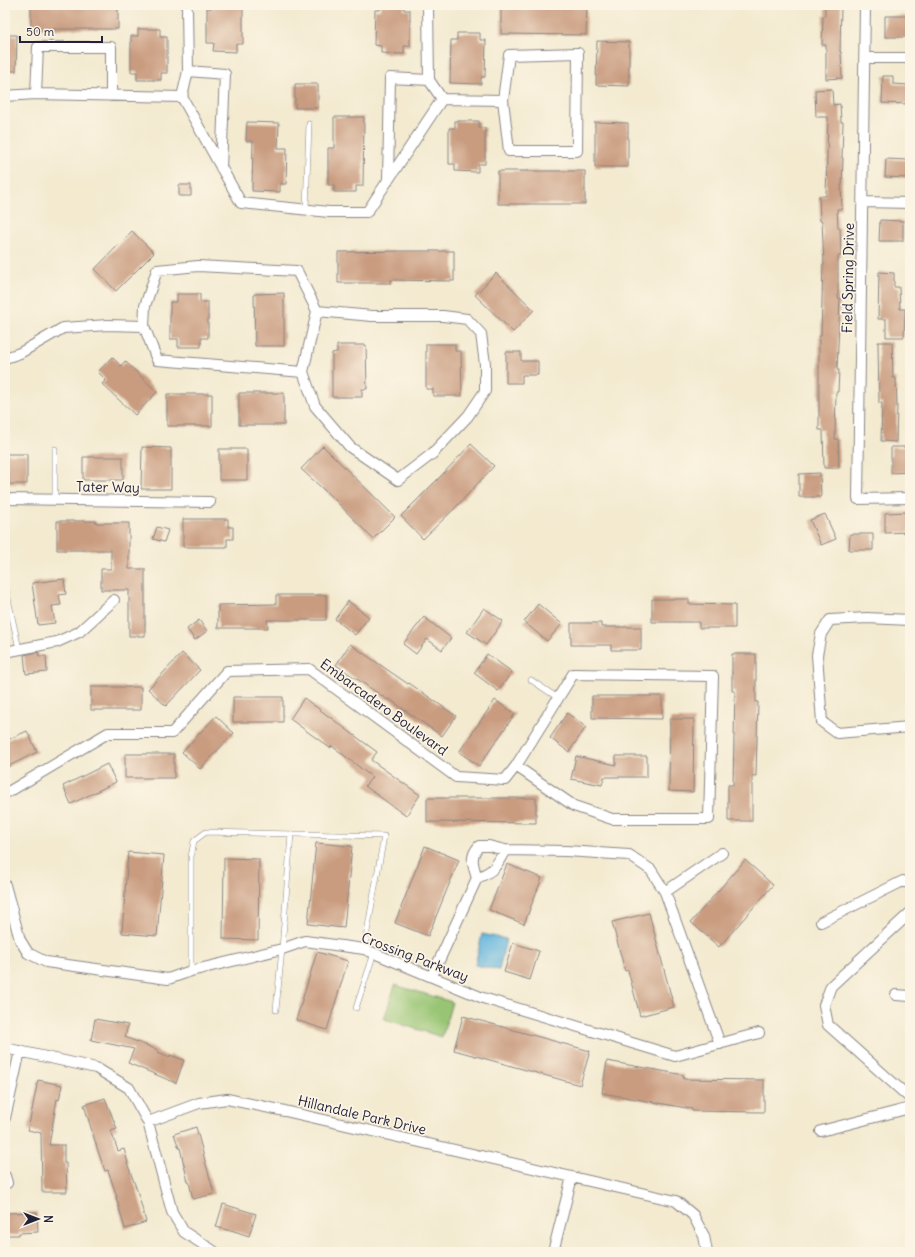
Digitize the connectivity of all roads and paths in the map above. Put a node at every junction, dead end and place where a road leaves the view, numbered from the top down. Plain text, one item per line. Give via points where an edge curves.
1 (865, 5) edge
2 (428, 6) dead end
3 (187, 10) dead end
4 (865, 58) junction
5 (910, 58) edge
6 (188, 72) junction
7 (429, 80) junction
8 (36, 94) junction
9 (5, 96) edge
10 (111, 96) junction
11 (182, 97) junction
12 (442, 99) junction
13 (503, 100) junction
14 (308, 124) dead end
15 (222, 168) junction
16 (388, 180) junction
17 (863, 202) junction
18 (910, 203) edge
19 (306, 210) junction
20 (317, 311) junction
21 (144, 326) junction
22 (5, 358) edge
23 (303, 372) junction
24 (55, 449) dead end
25 (910, 498) edge
26 (5, 499) edge
27 (55, 500) junction
28 (210, 502) dead end
29 (5, 585) edge
30 (114, 600) dead end
31 (910, 620) edge
32 (19, 649) junction
33 (5, 652) edge
34 (531, 680) dead end
35 (558, 698) junction
36 (910, 727) edge
37 (516, 766) junction
38 (5, 792) edge
39 (291, 834) junction
40 (506, 850) junction
41 (722, 853) dead end
42 (476, 878) junction
43 (910, 884) edge
44 (6, 887) edge
45 (665, 892) junction
46 (910, 913) edge
47 (821, 922) dead end
48 (282, 949) junction
49 (364, 949) junction
50 (374, 953) junction
51 (191, 970) junction
52 (432, 976) junction
53 (896, 995) dead end
54 (910, 996) edge
55 (356, 1008) dead end
56 (276, 1010) dead end
57 (759, 1033) dead end
58 (720, 1044) junction
59 (5, 1048) edge
60 (20, 1051) junction
61 (910, 1098) edge
62 (910, 1108) edge
63 (5, 1118) edge
64 (148, 1122) junction
65 (821, 1131) dead end
66 (572, 1177) junction
67 (215, 1252) edge
68 (553, 1252) edge
69 (707, 1252) edge

1 - 4 street, Field Spring Drive
2 - 7 street
3 - 6 street
4 - 5 street
4 - 17 street, Field Spring Drive
6 - 11 street
6 - 15 street via 225,74
7 - 12 street
7 - 16 street via 390,78
8 - 9 street
8 - 10 street
8 - 10 street via 38,47 111,47
10 - 11 street
11 - 15 street
12 - 13 street
12 - 16 street
13 - 13 street via 509,151 577,151 578,53 509,55
14 - 19 lane
15 - 19 street via 241,203
16 - 19 street via 367,212
17 - 18 street
17 - 25 street, Field Spring Drive via 858,499
20 - 21 street via 297,271 198,266 157,270 145,306
20 - 23 street
20 - 23 street via 372,316 443,316 466,319 482,334 486,364 485,391 468,416 432,454 398,480 350,446 315,406
21 - 22 street via 63,328 20,353
21 - 23 street via 157,360
24 - 27 lane
26 - 27 street, Tater Way
27 - 28 street, Tater Way
29 - 32 lane
30 - 32 street via 80,632 57,642
31 - 36 street via 830,620 821,634 817,655 822,722 837,733
32 - 33 street
34 - 35 lane
35 - 37 street, Embarcadero Boulevard
35 - 37 street, Embarcadero Boulevard via 573,674 713,676 709,819 612,819 574,806
37 - 38 street, Embarcadero Boulevard via 506,780 456,777 309,669 227,671 172,732 108,734
39 - 48 lane
39 - 49 lane via 384,836
39 - 51 lane via 206,832 194,842 190,857
40 - 42 street via 491,872
40 - 42 street via 479,846 474,851 472,859
40 - 45 street via 629,855 651,870
41 - 45 street
42 - 52 street
43 - 47 street via 903,881
44 - 51 street, Crossing Parkway via 20,940 28,953 46,962 168,979
45 - 58 street
46 - 61 street via 831,986 824,1005 828,1025
48 - 49 street, Crossing Parkway via 305,941
48 - 51 street, Crossing Parkway
48 - 56 lane
49 - 50 street, Crossing Parkway
50 - 52 street, Crossing Parkway
50 - 55 lane
52 - 58 street, Crossing Parkway via 482,998 675,1056
53 - 54 street
57 - 58 street, Crossing Parkway
59 - 60 street
60 - 63 street
60 - 64 street via 96,1068 129,1088
62 - 65 street
64 - 66 street, Hillandale Park Drive via 199,1103 227,1099
64 - 67 street via 172,1212 184,1232
66 - 68 street
66 - 69 street, Hillandale Park Drive via 676,1201 693,1214 704,1236

